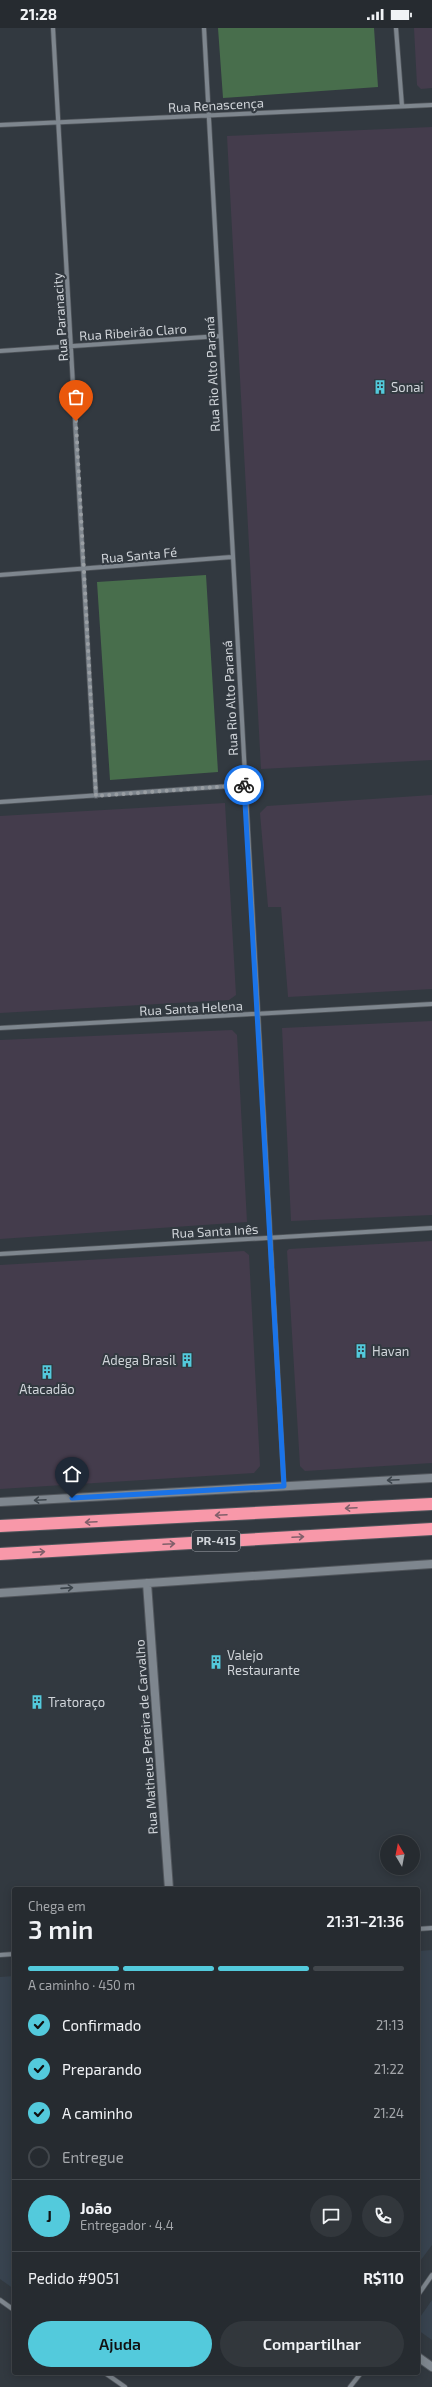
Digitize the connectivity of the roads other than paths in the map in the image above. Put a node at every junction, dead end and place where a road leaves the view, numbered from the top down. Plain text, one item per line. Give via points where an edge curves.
1 (53, 28) edge
2 (204, 28) edge
3 (396, 28) edge
4 (432, 105) edge
5 (402, 106) junction
6 (208, 115) junction
7 (57, 122) junction
8 (0, 125) edge
9 (220, 336) junction
10 (72, 346) junction
11 (0, 351) edge
12 (232, 557) junction
13 (85, 570) junction
14 (0, 575) edge
15 (245, 785) junction
16 (96, 796) junction
17 (0, 802) edge
18 (432, 1004) edge
19 (258, 1014) junction
20 (0, 1028) edge
21 (432, 1228) edge
22 (271, 1238) junction
23 (0, 1254) edge
24 (432, 1478) edge
25 (284, 1486) junction
26 (0, 1502) edge
27 (432, 1504) edge
28 (0, 1526) edge
29 (432, 1529) edge
30 (0, 1554) edge
31 (432, 1564) edge
32 (147, 1583) junction
33 (0, 1593) edge
34 (169, 1887) edge
35 (432, 1928) edge
36 (420, 1929) edge
37 (12, 1954) edge
38 (0, 1955) edge
39 (432, 2275) edge
40 (420, 2291) edge
41 (0, 2300) edge
42 (12, 2309) edge
43 (420, 2358) edge
44 (432, 2367) edge
45 (108, 2375) edge
46 (359, 2375) edge
47 (125, 2387) edge
48 (350, 2387) edge

1 - 7 street, Rua Paranacity
2 - 6 street, Rua Rio Alto Paraná
3 - 5 street
4 - 5 street, Rua Renascença
5 - 6 street, Rua Renascença
6 - 7 street, Rua Renascença
6 - 9 street, Rua Rio Alto Paraná
7 - 8 street, Rua Renascença
7 - 10 street, Rua Paranacity
9 - 10 street, Rua Ribeirão Claro
9 - 12 street, Rua Rio Alto Paraná
10 - 11 street, Rua Ribeirão Claro
10 - 13 street, Rua Paranacity
12 - 13 street, Rua Santa Fé
12 - 15 street, Rua Rio Alto Paraná
13 - 14 street, Rua Santa Fé
13 - 16 street, Rua Paranacity
15 - 16 street
15 - 19 street, Rua Rio Alto Paraná
16 - 17 street
18 - 19 street, Rua Santa Helena
19 - 20 street, Rua Santa Helena
19 - 22 street, Rua Rio Alto Paraná
21 - 22 street, Rua Santa Inês
22 - 23 street, Rua Santa Inês
22 - 25 street, Rua Rio Alto Paraná
24 -> 25 street
25 -> 26 street
27 -> 28 highway, PR-415
30 -> 29 highway, PR-415
31 - 32 street
33 -> 32 street
32 - 34 street, Rua Matheus Pereira de Carvalho
35 - 36 street
37 - 38 street
39 - 40 street
41 - 42 street
43 - 44 street
45 - 47 street
46 - 48 street

